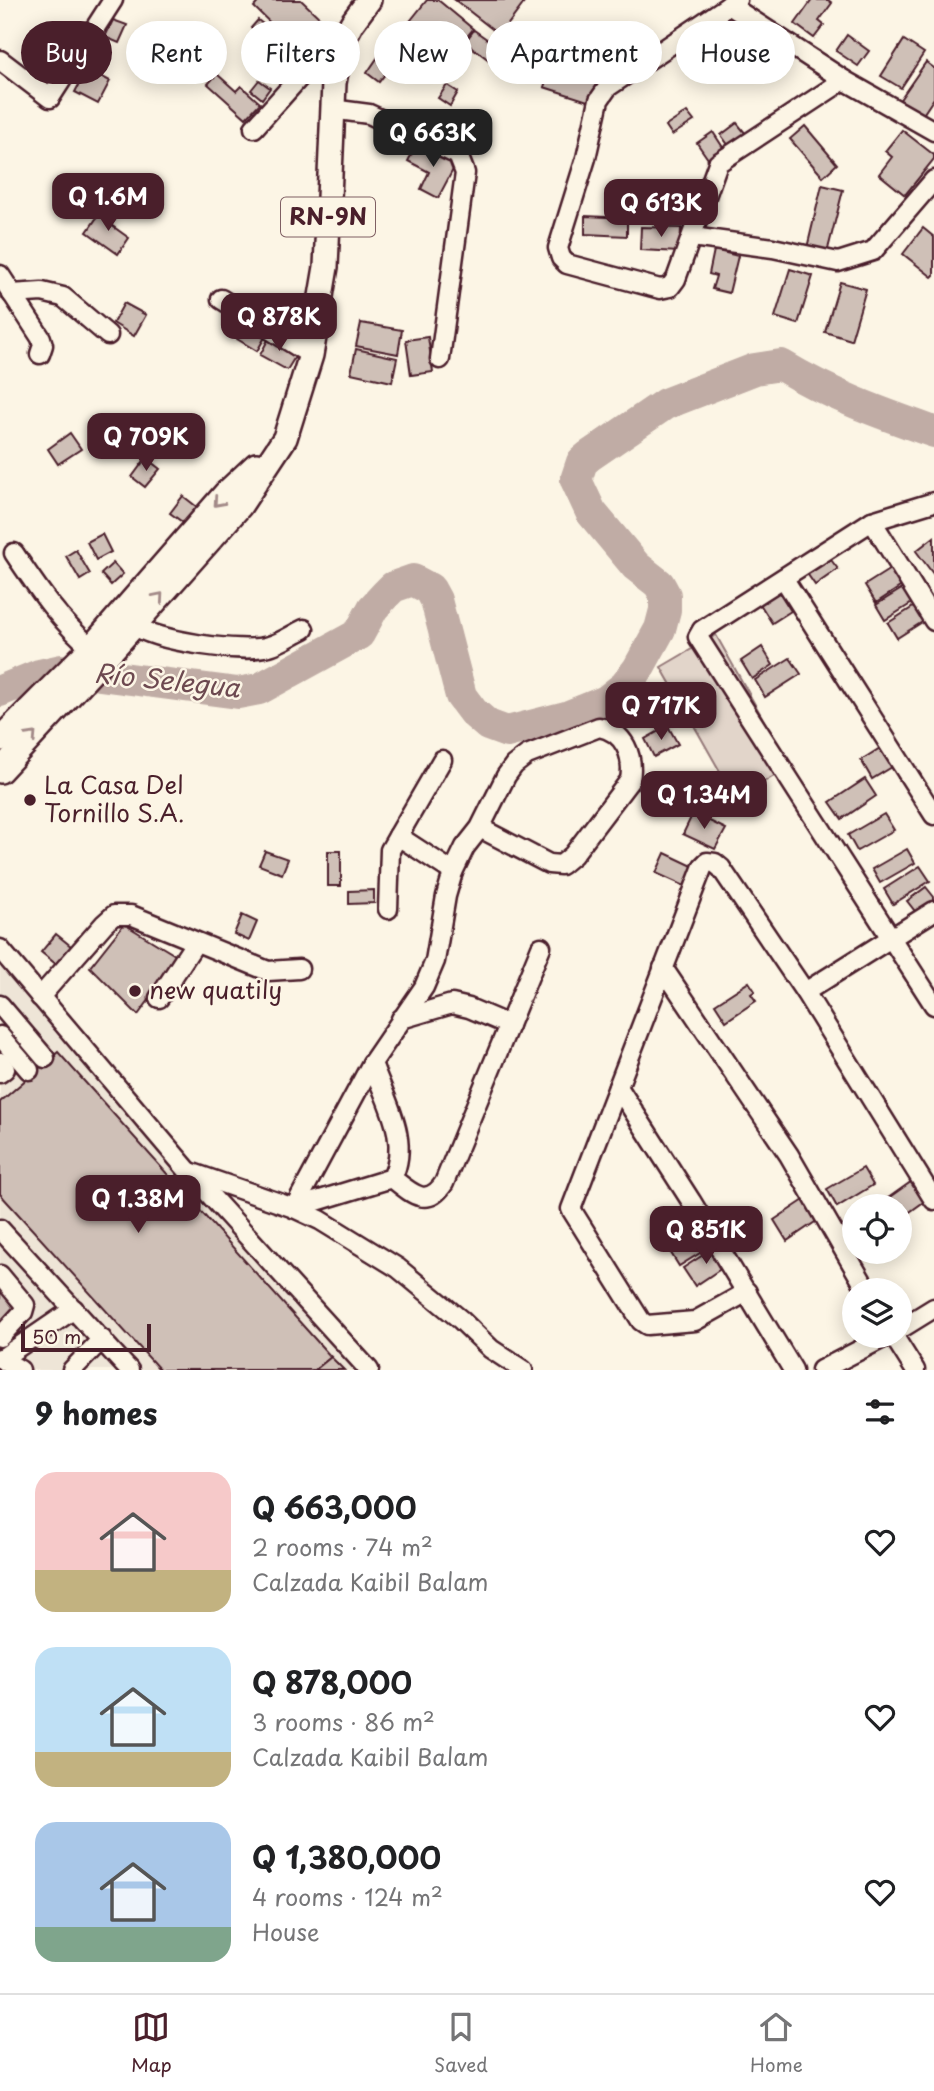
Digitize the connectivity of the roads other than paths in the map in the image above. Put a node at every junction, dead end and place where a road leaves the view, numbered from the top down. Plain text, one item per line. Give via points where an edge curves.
1 (113, 0) edge
2 (369, 0) edge
3 (733, 3) edge
4 (353, 21) edge
5 (0, 60) edge
6 (844, 80) junction
7 (293, 84) edge
8 (334, 84) edge
9 (331, 109) junction
10 (254, 128) dead end
11 (934, 131) edge
12 (934, 180) edge
13 (692, 237) junction
14 (0, 275) edge
15 (12, 294) junction
16 (221, 299) dead end
17 (108, 335) dead end
18 (40, 354) dead end
19 (311, 355) junction
20 (440, 359) dead end
21 (285, 438) junction
22 (934, 502) edge
23 (873, 522) junction
24 (14, 553) dead end
25 (783, 579) junction
26 (934, 621) edge
27 (135, 625) junction
28 (304, 629) dead end
29 (98, 648) junction
30 (55, 697) junction
31 (0, 739) edge
32 (442, 760) dead end
33 (0, 771) edge
34 (934, 815) edge
35 (480, 828) junction
36 (398, 836) junction
37 (453, 872) junction
38 (387, 909) dead end
39 (934, 911) edge
40 (892, 937) junction
41 (195, 943) junction
42 (541, 947) dead end
43 (0, 949) edge
44 (663, 968) junction
45 (299, 969) dead end
46 (805, 992) junction
47 (40, 997) junction
48 (159, 998) dead end
49 (0, 1005) edge
50 (934, 1005) edge
51 (401, 1019) junction
52 (509, 1025) junction
53 (0, 1036) edge
54 (45, 1058) dead end
55 (0, 1062) edge
56 (372, 1063) junction
57 (29, 1070) dead end
58 (0, 1073) edge
59 (618, 1087) junction
60 (189, 1172) junction
61 (392, 1178) junction
62 (934, 1200) edge
63 (294, 1208) junction
64 (0, 1229) edge
65 (0, 1275) edge
66 (860, 1278) edge
67 (747, 1292) junction
68 (934, 1308) edge
69 (74, 1309) junction
70 (912, 1322) edge
71 (0, 1337) edge
72 (102, 1339) junction
73 (865, 1348) edge
74 (900, 1348) edge
75 (0, 1359) edge
76 (20, 1370) edge
77 (72, 1370) edge
78 (129, 1370) edge
79 (369, 1370) edge
80 (523, 1370) edge
81 (793, 1370) edge
82 (821, 1370) edge
83 (915, 1370) edge

1 - 5 street via 50,98
2 - 4 main road, RN-9N
3 - 6 street
3 - 13 street via 608,87 598,100 586,158 558,248 567,264 660,289 670,287 676,279
6 - 11 street
6 - 13 street via 718,163
7 - 10 street
8 - 9 main road, RN-9N
9 - 19 main road, RN-9N via 326,267
9 - 20 street via 369,114 458,155 463,164
12 - 13 street via 873,250 838,262
14 - 15 street
15 - 17 street via 63,296
15 - 18 street via 41,338
16 - 19 street
19 - 21 main road, RN-9N
27 -> 21 main road, RN-9N via 240,506
21 -> 29 main road, RN-9N via 225,494
22 - 23 street
23 - 25 street
23 - 26 street
24 - 29 street via 65,623
25 - 34 street
25 - 40 street via 702,630 698,637
27 - 28 street via 186,642 247,649 269,646
27 - 29 main road, RN-9N
29 - 30 main road, RN-9N
30 - 31 main road, RN-9N
33 -> 30 main road, RN-9N
32 - 36 street
35 - 35 street via 506,776 527,755 599,727 621,736 633,765 631,780 561,865 550,864
35 - 37 street
36 - 37 street
36 - 38 street via 390,850
37 - 51 street via 435,961 424,987
39 - 40 street
40 - 46 street
40 - 50 street
41 - 45 street via 268,971
41 - 47 street via 131,915 114,915
41 - 48 street
42 - 52 street
43 - 47 street
44 - 46 street via 703,866 715,863
44 - 59 street
44 - 66 street via 789,1155
46 - 62 street
47 - 60 street via 162,1154
49 - 54 street
51 - 52 street via 452,1004
51 - 56 street
52 - 61 street via 437,1195 414,1194
53 - 57 street
55 - 58 street via 5,1069
56 - 61 street via 399,1136 400,1155
56 - 63 street
59 - 67 street
59 - 67 street via 573,1201 574,1216 647,1325 695,1321
60 - 63 street
60 - 79 street via 243,1243
61 - 63 street
63 - 80 street via 398,1268 491,1349
64 - 69 street
65 - 71 street via 25,1305
67 - 81 street
68 - 70 street
69 - 72 street
69 - 75 street
72 - 77 street
72 - 78 street
73 - 82 street
74 - 83 street
75 - 76 street

